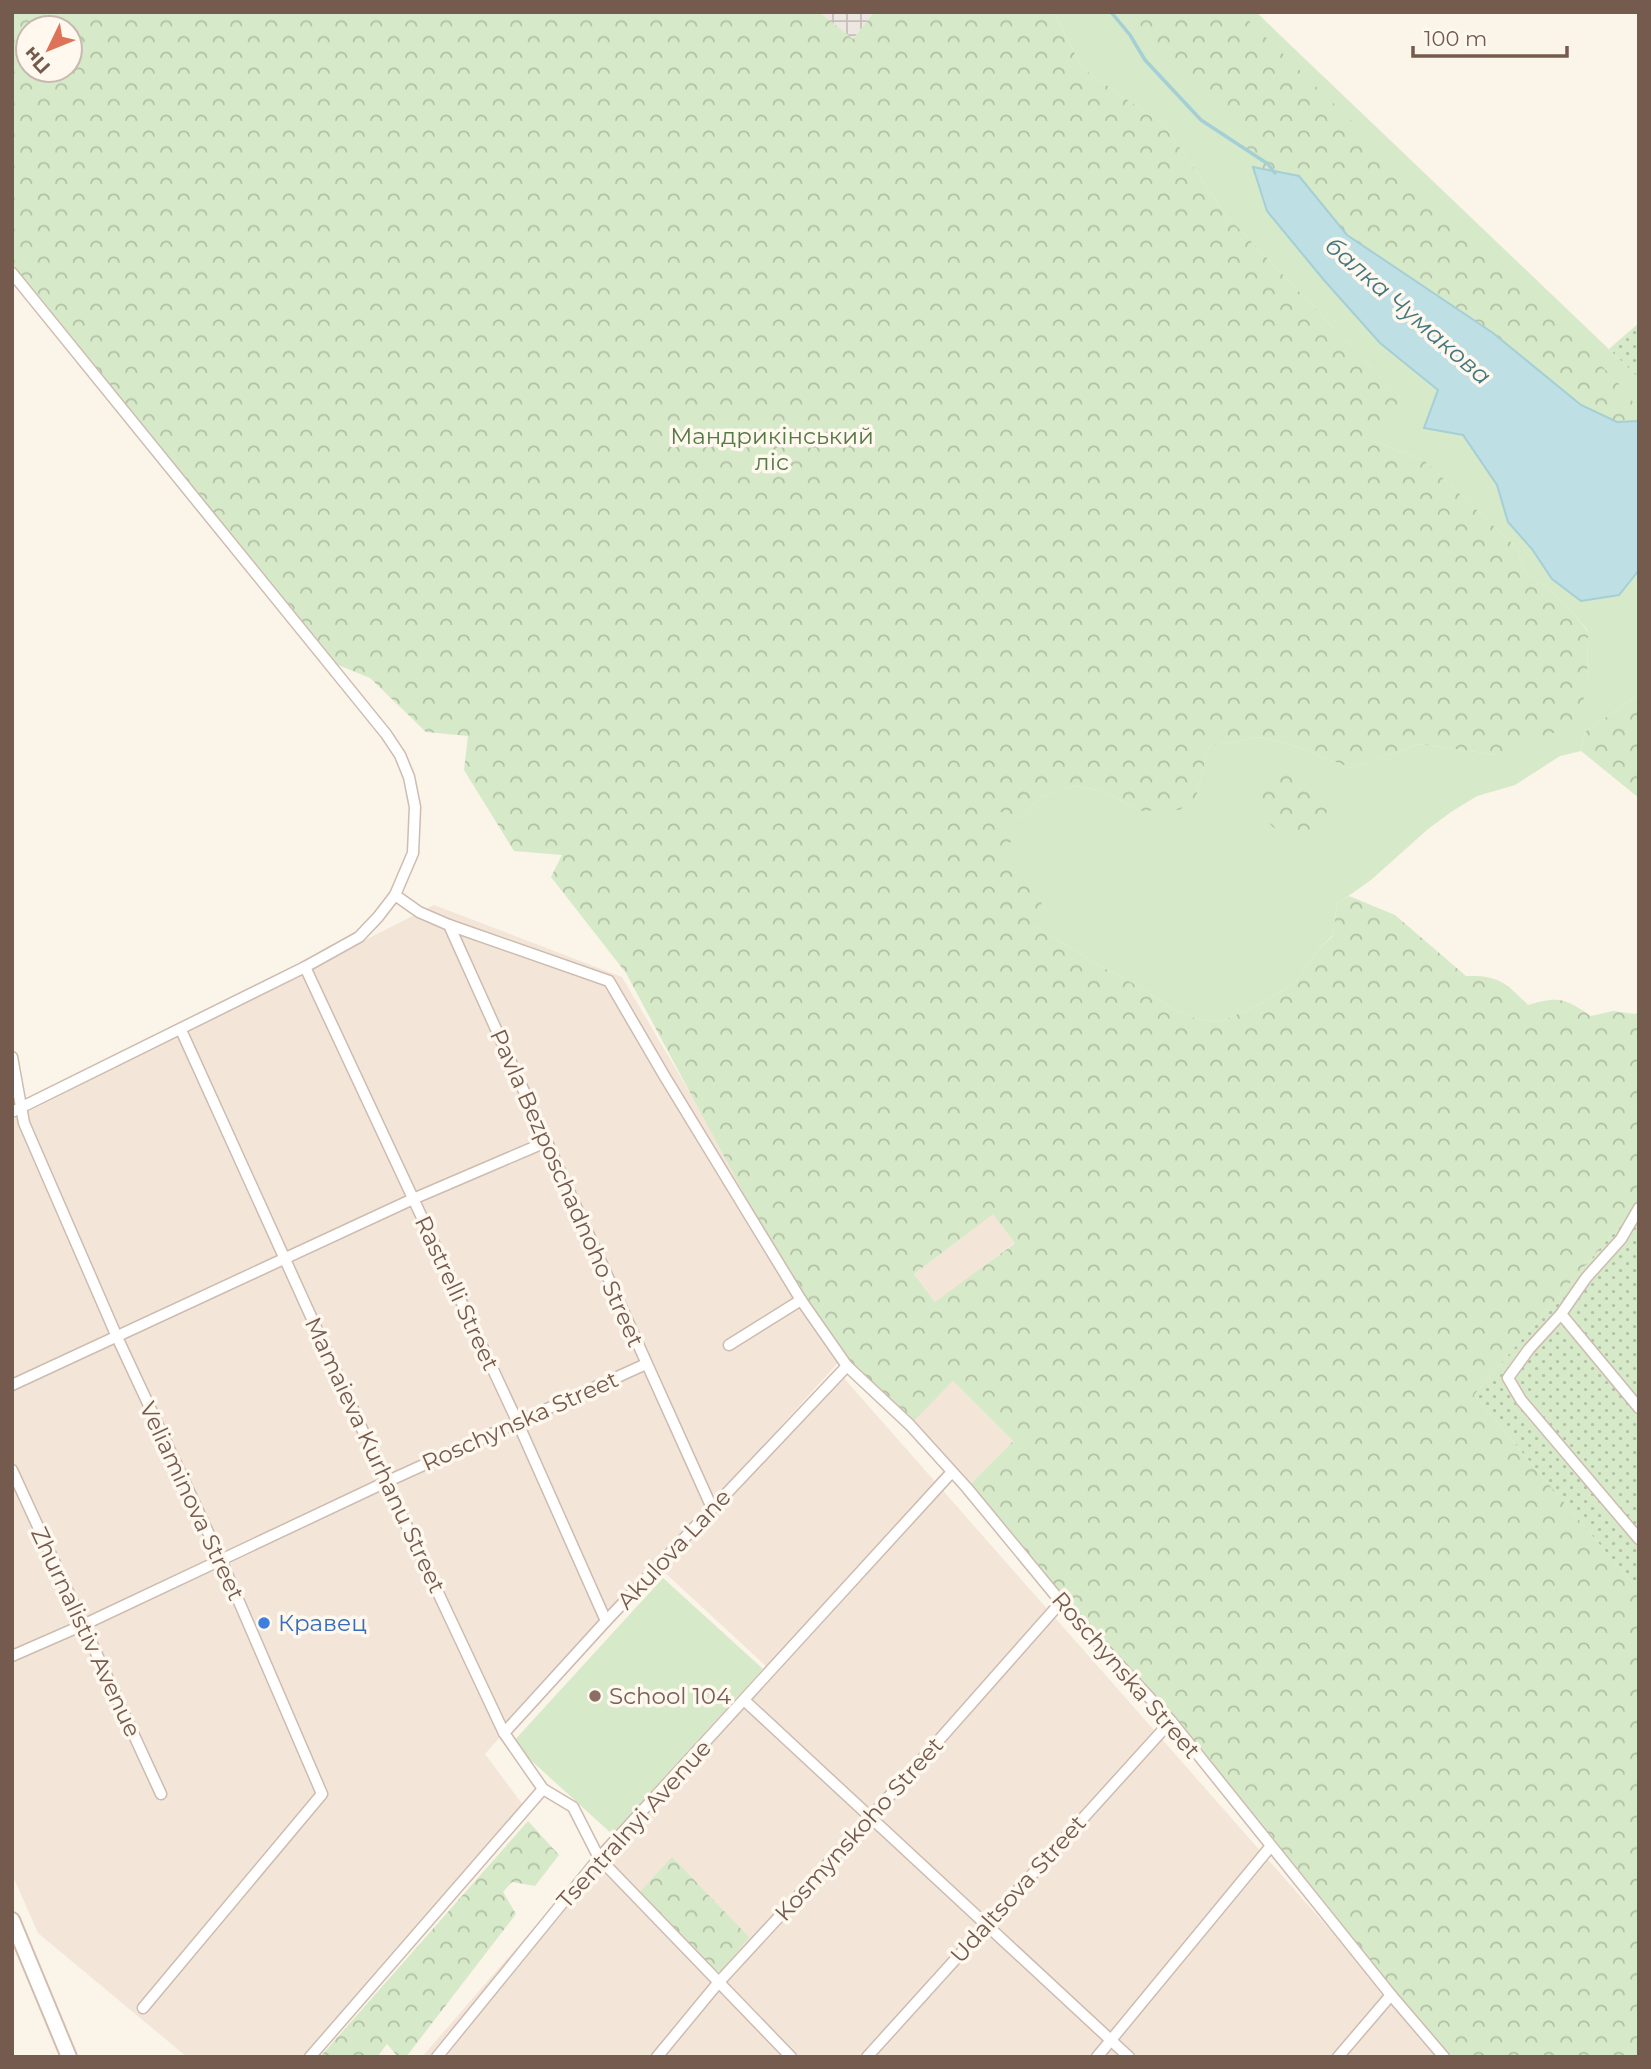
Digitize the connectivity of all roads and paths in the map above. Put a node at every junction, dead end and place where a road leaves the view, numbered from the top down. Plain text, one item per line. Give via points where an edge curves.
1 (12, 272) edge
2 (395, 895) junction
3 (449, 925) junction
4 (305, 967) junction
5 (181, 1030) junction
6 (12, 1057) edge
7 (17, 1110) edge
8 (546, 1142) junction
9 (414, 1199) junction
10 (1639, 1208) edge
11 (285, 1258) junction
12 (801, 1300) junction
13 (1561, 1314) junction
14 (117, 1338) junction
15 (729, 1346) dead end
16 (646, 1364) junction
17 (846, 1366) junction
18 (12, 1385) edge
19 (1639, 1408) edge
20 (517, 1422) junction
21 (12, 1470) edge
22 (951, 1472) junction
23 (386, 1482) junction
24 (712, 1508) junction
25 (1639, 1539) edge
26 (221, 1560) junction
27 (1061, 1601) junction
28 (606, 1621) junction
29 (83, 1625) junction
30 (12, 1656) edge
31 (744, 1700) junction
32 (1171, 1721) junction
33 (504, 1734) junction
34 (543, 1789) junction
35 (161, 1794) dead end
36 (871, 1817) junction
37 (1271, 1846) junction
38 (599, 1858) junction
39 (12, 1920) edge
40 (986, 1924) junction
41 (718, 1983) junction
42 (1391, 1995) junction
43 (143, 2008) dead end
44 (1111, 2041) junction
45 (69, 2057) edge
46 (310, 2057) edge
47 (437, 2057) edge
48 (657, 2057) edge
49 (791, 2057) edge
50 (867, 2057) edge
51 (1097, 2057) edge
52 (1129, 2057) edge
53 (1338, 2057) edge
54 (1444, 2057) edge

1 - 2 street via 400,755 415,807 413,853
2 - 3 street
2 - 4 street via 359,937
3 - 8 street, Pavla Bezposchadnoho Street
3 - 12 street, Roschynska Street via 610,981
4 - 5 street
4 - 9 street, Rastrelli Street
5 - 7 street
5 - 11 street, Mamaieva Kurhanu Street
6 - 7 street
7 - 14 street, Veliaminova Street
8 - 9 street
8 - 16 street, Pavla Bezposchadnoho Street
9 - 11 street
9 - 20 street, Rastrelli Street
10 - 13 street via 1621,1239
11 - 14 street
11 - 23 street, Mamaieva Kurhanu Street
12 - 15 street
12 - 17 street, Roschynska Street
13 - 19 street
13 - 25 street via 1508,1378 1521,1400
14 - 18 street
14 - 26 street, Veliaminova Street
16 - 20 street, Roschynska Street
16 - 24 street, Pavla Bezposchadnoho Street
17 - 22 street, Roschynska Street via 910,1425
17 - 24 street, Akulova Lane
20 - 23 street, Roschynska Street
20 - 28 street, Rastrelli Street
21 - 29 street, Zhurnalistiv Avenue
22 - 27 street, Roschynska Street
22 - 31 street, Tsentralnyi Avenue
23 - 26 street, Roschynska Street
23 - 33 street, Mamaieva Kurhanu Street
24 - 28 street, Akulova Lane
26 - 29 street, Roschynska Street
26 - 43 street, Veliaminova Street via 322,1794
27 - 32 street, Roschynska Street
27 - 36 street, Kosmynskoho Street
28 - 33 street, Akulova Lane
29 - 30 street, Roschynska Street
29 - 35 street, Zhurnalistiv Avenue
31 - 36 street
31 - 38 street, Tsentralnyi Avenue
32 - 37 street, Roschynska Street
32 - 40 street, Udaltsova Street
33 - 34 street, Mamaieva Kurhanu Street
34 - 38 street, Mamaieva Kurhanu Street via 573,1807
34 - 46 street
36 - 40 street
36 - 41 street, Kosmynskoho Street
37 - 42 street, Roschynska Street
37 - 44 street
38 - 41 street, Mamaieva Kurhanu Street
38 - 47 street, Tsentralnyi Avenue
39 - 45 main road
40 - 44 street
40 - 50 street, Udaltsova Street
41 - 48 street, Kosmynskoho Street
41 - 49 street, Mamaieva Kurhanu Street
42 - 53 street
42 - 54 street, Roschynska Street
44 - 51 street
44 - 52 street

